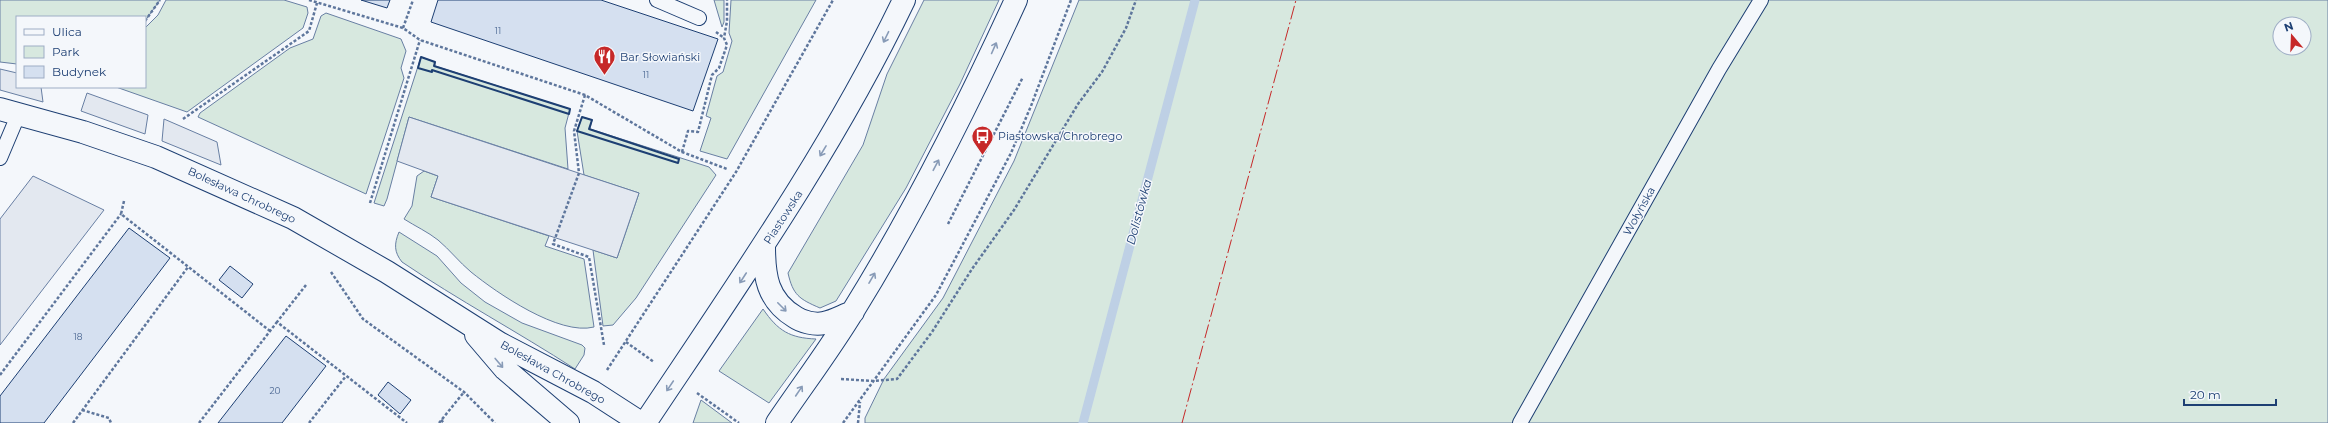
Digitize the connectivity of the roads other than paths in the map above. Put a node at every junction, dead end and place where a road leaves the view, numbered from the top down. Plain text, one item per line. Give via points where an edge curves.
1 (657, 0) edge
2 (904, 0) edge
3 (1016, 0) edge
4 (1761, 0) edge
5 (699, 18) dead end
6 (9, 111) edge
7 (0, 158) edge
8 (764, 246) junction
9 (853, 312) junction
10 (465, 322) junction
11 (568, 423) edge
12 (641, 423) edge
13 (645, 423) edge
14 (777, 423) edge
15 (1520, 423) edge

1 - 5 lane
2 -> 8 main road, Piastowska via 844,116
9 -> 3 main road via 950,139
4 - 15 lane, Wołyńska via 1719,69
6 - 7 lane
6 - 10 main road, Bolesława Chrobrego via 156,157 279,211 388,272
8 -> 9 main road via 764,269 771,293 781,309 802,322 823,323
8 -> 13 main road, Piastowska
14 -> 9 main road
10 -> 11 main road, Bolesława Chrobrego via 505,370
10 - 12 main road, Bolesława Chrobrego via 593,392

